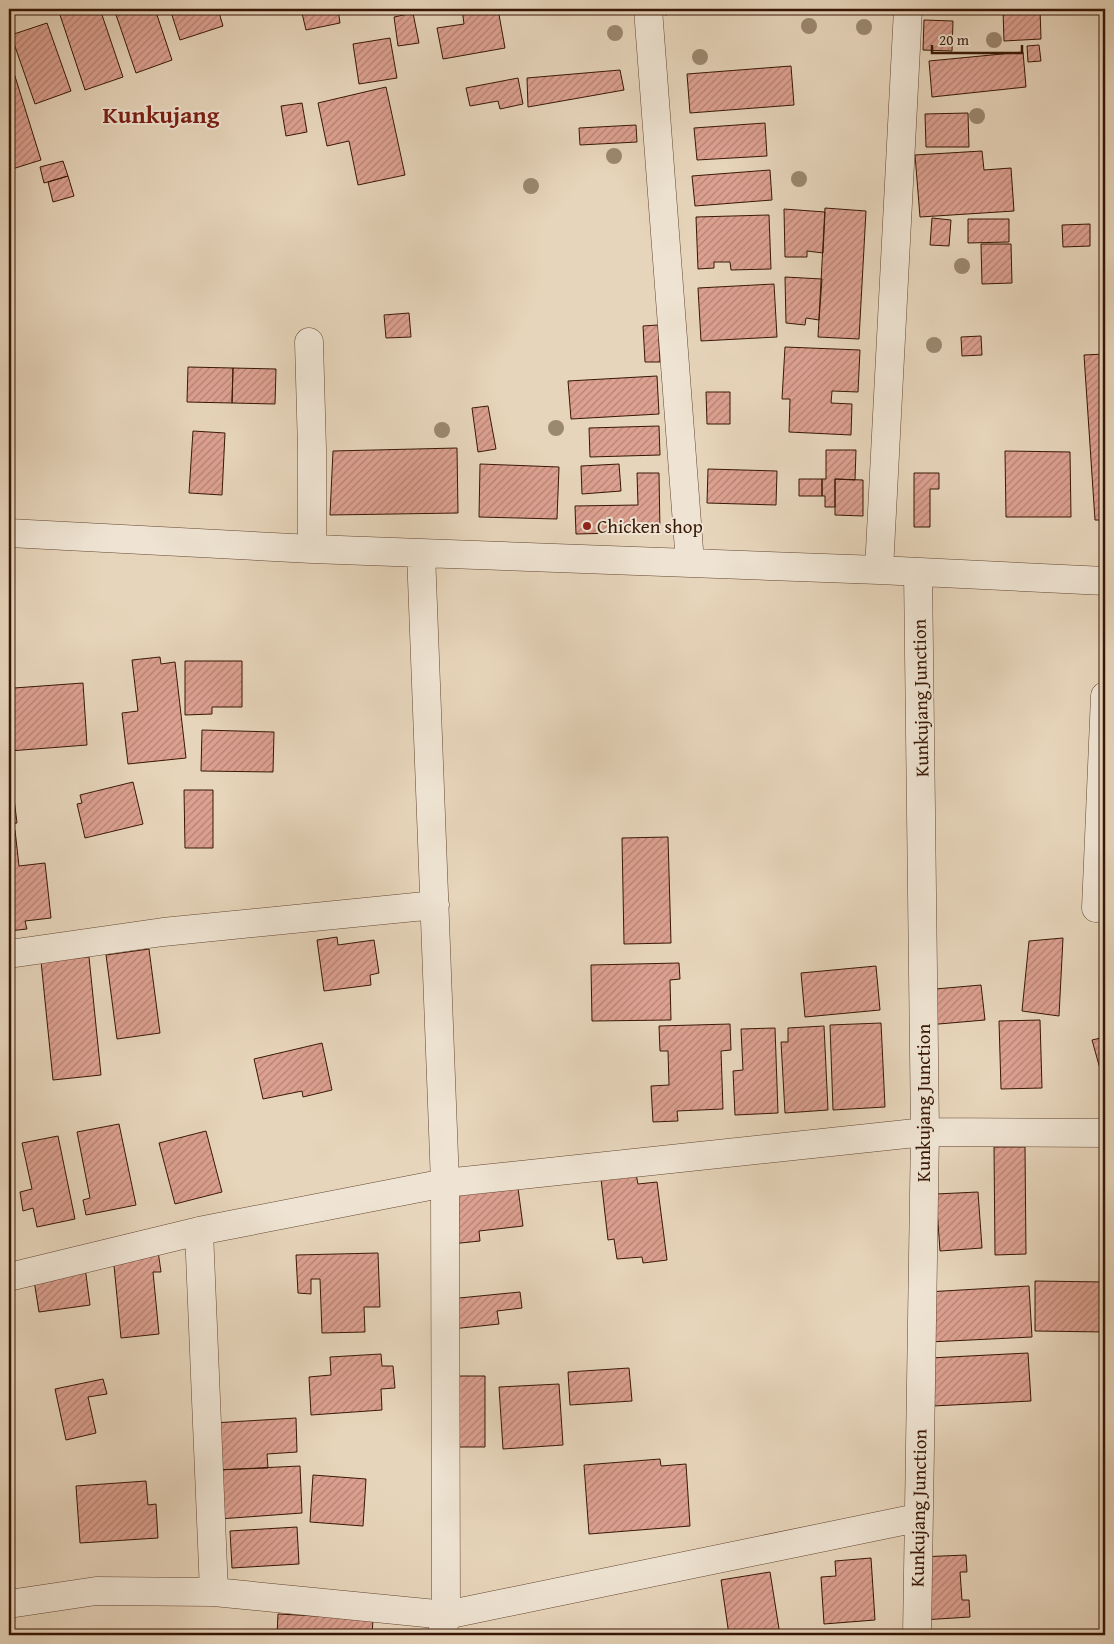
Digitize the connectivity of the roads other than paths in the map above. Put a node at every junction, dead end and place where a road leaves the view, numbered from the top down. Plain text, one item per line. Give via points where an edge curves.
1 (648, 9) edge
2 (908, 9) edge
3 (309, 342) dead end
4 (9, 533) edge
5 (312, 549) junction
6 (421, 553) junction
7 (690, 563) junction
8 (879, 570) junction
9 (918, 572) junction
10 (1105, 581) edge
11 (1105, 696) edge
12 (435, 906) junction
13 (1096, 908) dead end
14 (9, 954) edge
15 (925, 1132) junction
16 (1105, 1132) edge
17 (445, 1183) junction
18 (199, 1231) junction
19 (9, 1277) edge
20 (917, 1518) junction
21 (214, 1592) junction
22 (9, 1604) edge
23 (444, 1625) edge
24 (917, 1635) edge

1 - 7 street
2 - 8 street
3 - 5 street
4 - 5 street
5 - 6 street
6 - 7 street
6 - 12 street
7 - 8 street
8 - 9 street
9 - 10 street
9 - 15 street, Kunkujang Junction
11 - 13 street
12 - 14 street via 164,932
12 - 17 street
15 - 16 street
15 - 17 street
15 - 20 street, Kunkujang Junction
17 - 18 street
17 - 23 street
18 - 19 street
18 - 21 street
20 - 23 street
20 - 24 street, Kunkujang Junction
21 - 22 street via 96,1591
21 - 23 street

